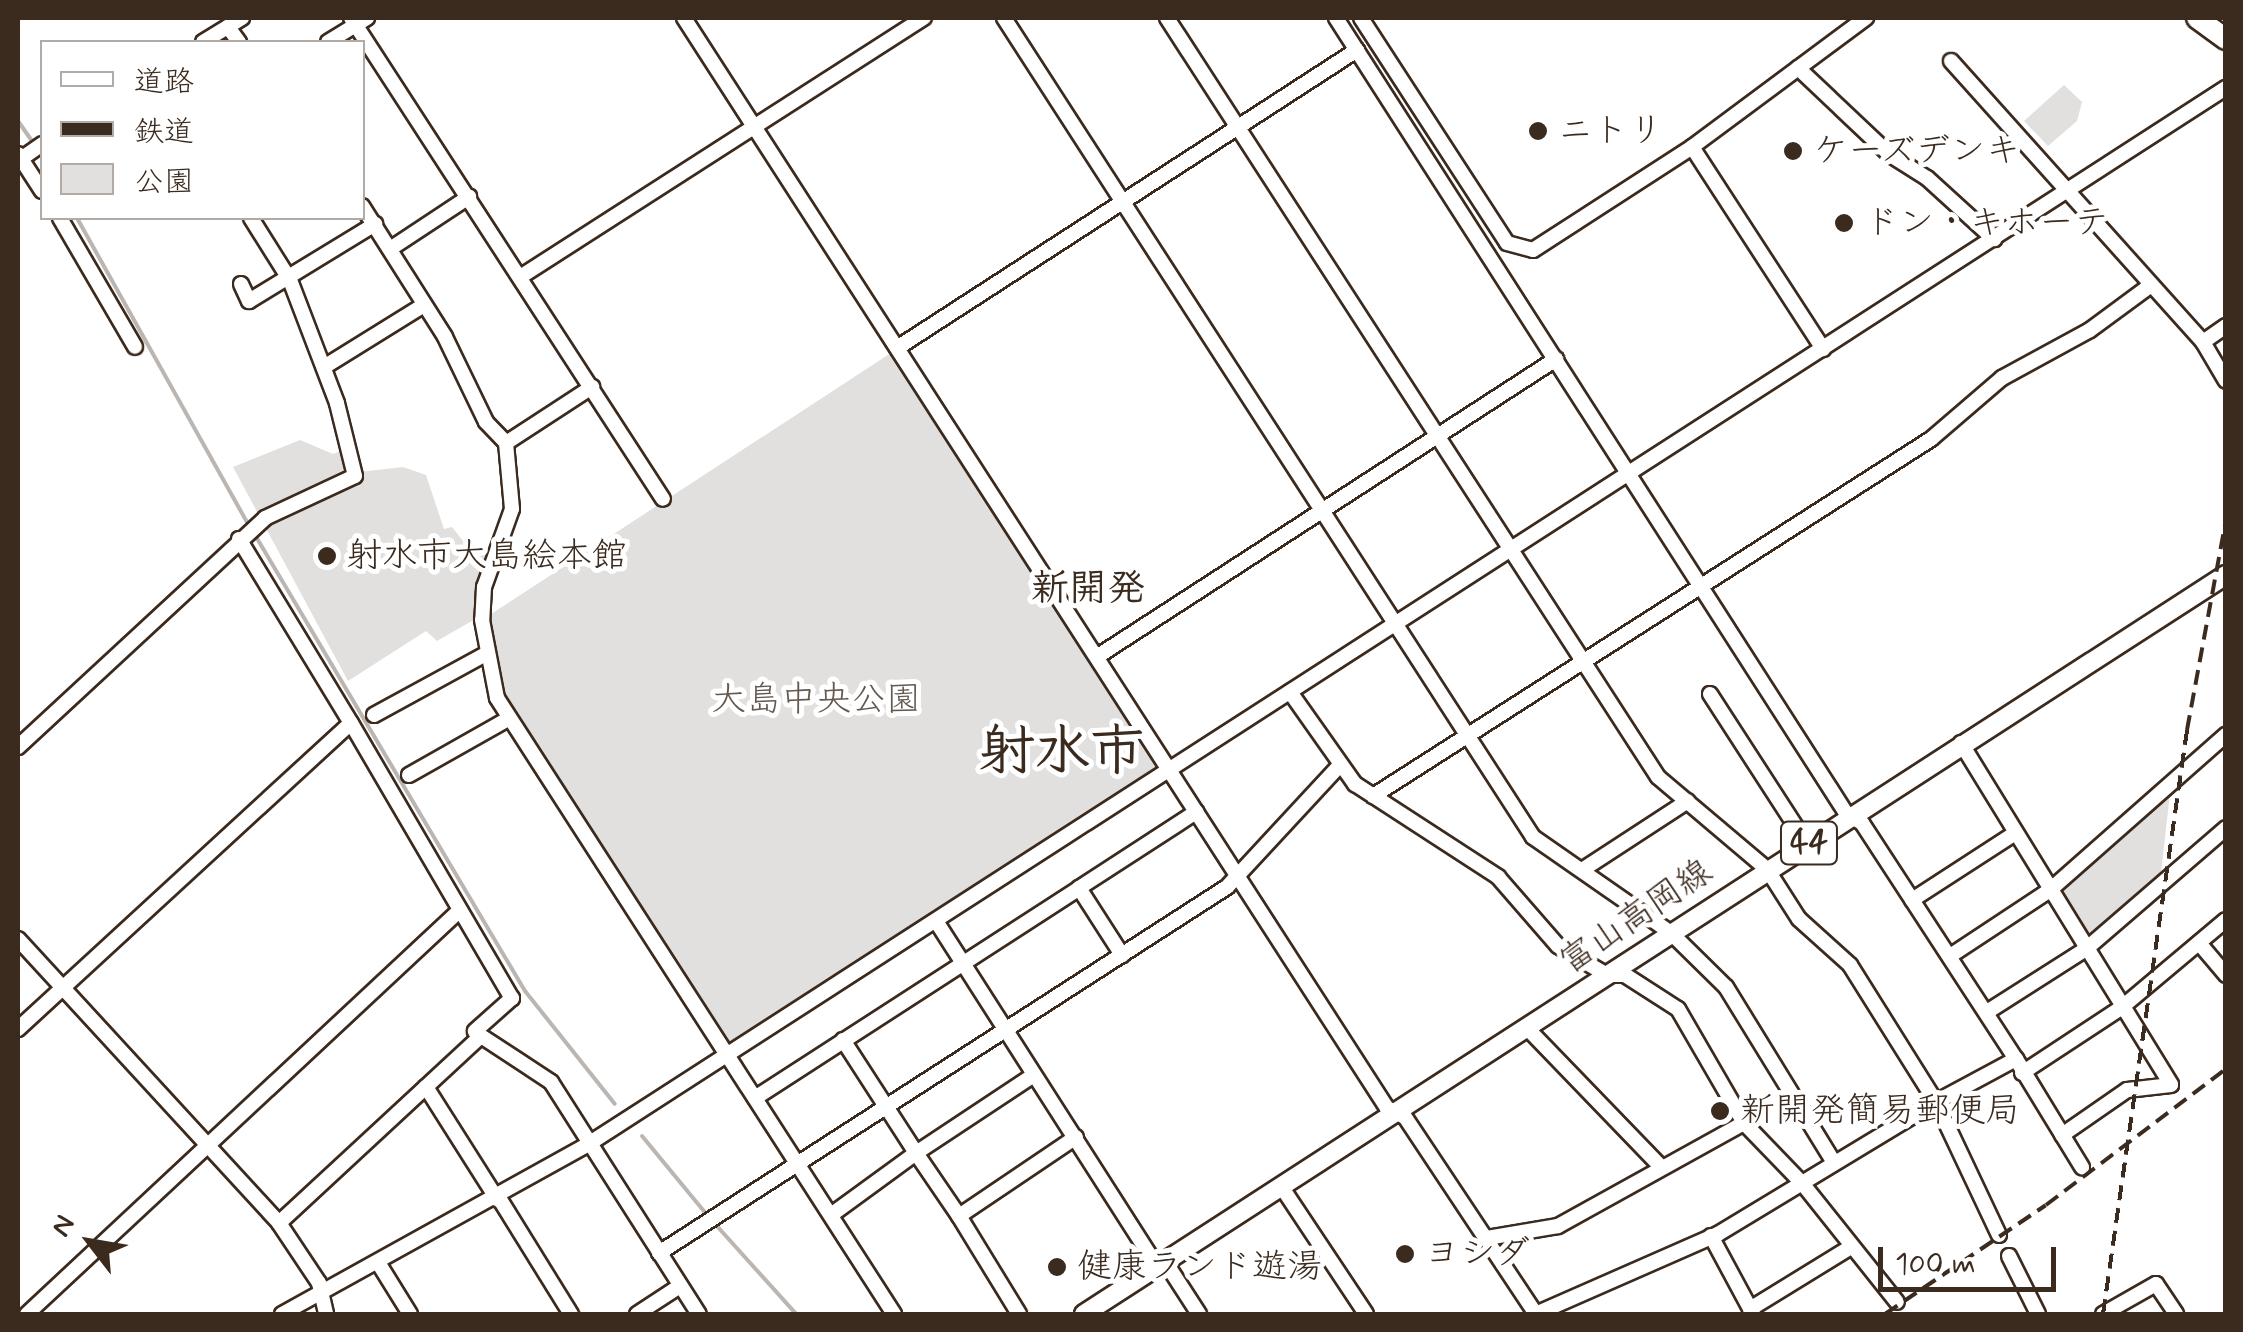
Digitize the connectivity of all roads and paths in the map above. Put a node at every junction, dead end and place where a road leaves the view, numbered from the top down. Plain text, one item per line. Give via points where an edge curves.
1 (242, 18) edge
2 (684, 18) edge
3 (924, 18) edge
4 (1004, 18) edge
5 (1167, 18) edge
6 (1336, 18) edge
7 (1361, 18) edge
8 (1866, 18) edge
9 (2197, 18) edge
10 (358, 20) edge
11 (228, 26) junction
12 (2226, 39) edge
13 (206, 40) edge
14 (238, 40) edge
15 (331, 40) edge
16 (1357, 50) junction
17 (1951, 62) dead end
18 (1798, 68) junction
19 (2226, 88) edge
20 (754, 127) junction
21 (1238, 129) junction
22 (1692, 146) junction
23 (19, 158) edge
24 (40, 188) edge
25 (2066, 192) junction
26 (469, 197) junction
27 (1123, 203) junction
28 (365, 210) edge
29 (61, 220) edge
30 (251, 220) edge
31 (375, 224) junction
32 (1994, 239) junction
33 (390, 248) junction
34 (520, 277) junction
35 (290, 280) junction
36 (241, 284) dead end
37 (2151, 285) junction
38 (424, 306) junction
39 (2226, 326) edge
40 (2203, 342) junction
41 (135, 348) dead end
42 (897, 348) junction
43 (1823, 349) junction
44 (1556, 359) junction
45 (324, 367) junction
46 (2226, 381) edge
47 (592, 387) junction
48 (1437, 436) junction
49 (506, 443) junction
50 (1631, 473) junction
51 (663, 498) dead end
52 (1322, 510) junction
53 (240, 539) junction
54 (1512, 550) junction
55 (2226, 575) edge
56 (1700, 584) junction
57 (1396, 624) junction
58 (486, 654) junction
59 (1098, 656) junction
60 (1581, 660) junction
61 (1290, 692) junction
62 (1710, 694) dead end
63 (374, 715) dead end
64 (508, 719) junction
65 (352, 722) junction
66 (2226, 735) edge
67 (1466, 736) junction
68 (1961, 742) junction
69 (18, 747) edge
70 (1339, 766) junction
71 (1171, 771) junction
72 (409, 775) dead end
73 (1373, 796) junction
74 (1688, 801) junction
75 (1196, 812) junction
76 (1852, 816) junction
77 (2226, 828) edge
78 (2015, 832) junction
79 (1807, 844) junction
80 (1767, 869) junction
81 (1582, 870) junction
82 (1238, 876) junction
83 (1079, 888) junction
84 (2050, 890) junction
85 (1912, 900) junction
86 (460, 910) junction
87 (2226, 920) edge
88 (936, 921) junction
89 (1671, 932) junction
90 (18, 938) edge
91 (2199, 942) junction
92 (2086, 949) junction
93 (1122, 954) junction
94 (1950, 956) junction
95 (962, 963) junction
96 (1606, 976) junction
97 (2226, 976) edge
98 (62, 986) junction
99 (2121, 1008) junction
100 (1987, 1012) junction
101 (1527, 1028) junction
102 (18, 1029) edge
103 (475, 1031) dead end
104 (1006, 1031) junction
105 (843, 1040) junction
106 (726, 1056) junction
107 (2019, 1066) junction
108 (1034, 1075) junction
109 (426, 1087) junction
110 (754, 1098) junction
111 (1936, 1102) junction
112 (888, 1107) junction
113 (1396, 1115) junction
114 (1744, 1123) junction
115 (2062, 1135) junction
116 (1076, 1137) junction
117 (590, 1143) junction
118 (209, 1145) junction
119 (916, 1154) junction
120 (1833, 1162) junction
121 (799, 1166) junction
122 (2082, 1167) dead end
123 (1662, 1168) junction
124 (1802, 1183) junction
125 (1282, 1189) junction
126 (498, 1198) junction
127 (831, 1215) junction
128 (959, 1216) junction
129 (279, 1223) junction
130 (1999, 1235) dead end
131 (1711, 1236) junction
132 (1487, 1238) junction
133 (1848, 1248) junction
134 (659, 1254) junction
135 (2009, 1256) dead end
136 (379, 1264) junction
137 (1162, 1266) junction
138 (680, 1286) junction
139 (318, 1296) junction
140 (1898, 1302) dead end
141 (1752, 1312) edge
142 (27, 1314) edge
143 (282, 1314) edge
144 (326, 1314) edge
145 (410, 1314) edge
146 (572, 1314) edge
147 (637, 1314) edge
148 (699, 1314) edge
149 (894, 1314) edge
150 (1019, 1314) edge
151 (1084, 1314) edge
152 (1199, 1314) edge
153 (1366, 1314) edge
154 (1536, 1314) edge
155 (2038, 1314) edge
156 (2103, 1314) edge
157 (2176, 1314) edge

1 - 11 street
2 - 20 street
3 - 20 street
4 - 27 street
5 - 21 street
6 - 16 street
7 - 22 street via 1508,244 1533,250
8 - 18 street
9 - 12 highway
10 - 15 street
10 - 26 street
11 - 13 street
11 - 14 street
16 - 21 street
16 - 44 street
17 - 25 street
18 - 22 street
18 - 32 street
19 - 25 street
20 - 34 street
20 - 42 street
21 - 27 street
21 - 48 street
22 - 43 street
23 - 24 street
25 - 32 street
25 - 37 street
26 - 33 street
26 - 34 street
27 - 42 street
27 - 52 street
28 - 31 street
29 - 41 street
30 - 35 street
31 - 33 street
31 - 35 street
32 - 43 street
33 - 38 street
34 - 47 street
35 - 36 street via 249,302
35 - 45 street
37 - 40 street
37 - 56 street via 2090,330 2002,378 1931,439
38 - 45 street
38 - 49 street via 486,422
39 - 40 street
40 - 46 street
42 - 59 street
43 - 50 street
44 - 48 street
44 - 50 street
45 - 53 street via 355,476 265,518
47 - 49 street
47 - 51 street
48 - 52 street
48 - 54 street
49 - 58 street via 512,509 484,587
50 - 54 street
50 - 56 street
52 - 57 street
52 - 59 street
53 - 65 street
53 - 69 street
54 - 57 street
54 - 60 street
55 - 68 main road, 富山高岡線 / 44
56 - 60 street
56 - 76 street
57 - 61 street
57 - 67 street
58 - 63 street
58 - 64 street
59 - 71 street
60 - 67 street
60 - 74 street via 1658,777
61 - 70 street
61 - 71 street
62 - 79 street
64 - 72 street
64 - 106 street
65 - 86 street
65 - 98 street
66 - 84 street
67 - 73 street
67 - 81 street via 1533,838
68 - 76 main road, 富山高岡線 / 44
68 - 78 street
70 - 73 street
70 - 82 street
71 - 75 street
71 - 88 street
73 - 96 street via 1498,878 1558,946
74 - 80 street
74 - 81 street
75 - 82 street
75 - 83 street
76 - 79 main road, 富山高岡線 / 44
76 - 85 street
77 - 92 street
78 - 84 street
78 - 85 street
79 - 80 main road, 富山高岡線 / 44
80 - 89 main road, 富山高岡線 / 44
80 - 111 street via 1799,919 1850,965
81 - 89 street
82 - 93 street
82 - 113 street
83 - 93 street
83 - 95 street
84 - 92 street
84 - 94 street
85 - 94 street
86 - 103 street via 512,998
86 - 118 street
87 - 91 street
88 - 95 street
88 - 106 street
89 - 96 main road, 富山高岡線 / 44
89 - 120 street via 1726,987
90 - 98 street
91 - 97 street
91 - 99 street
92 - 99 street
92 - 100 street
93 - 104 street
94 - 100 street
95 - 104 street
95 - 105 street
96 - 101 main road, 富山高岡線 / 44
96 - 114 street via 1625,975 1678,1009
98 - 102 street
98 - 118 street
99 - 107 street
99 - 115 street via 2171,1086 2127,1090
100 - 107 street
101 - 113 main road, 富山高岡線 / 44
101 - 123 street
104 - 108 street
104 - 112 street
105 - 110 street
105 - 112 street
106 - 110 street
106 - 117 street
107 - 111 street
107 - 115 street
108 - 116 street
108 - 119 street
109 - 117 street via 481,1036 552,1082
109 - 126 street
109 - 129 street
110 - 121 street
111 - 120 street
111 - 130 street
112 - 119 street
112 - 121 street
113 - 125 main road, 富山高岡線 / 44
113 - 132 street via 1406,1117
114 - 123 street
114 - 124 street
115 - 122 street
116 - 128 street
116 - 137 street
117 - 126 street
117 - 134 street
118 - 129 street
118 - 142 street
119 - 127 street
119 - 128 street
120 - 124 street
121 - 127 street
121 - 134 street
123 - 132 street via 1558,1226
124 - 131 street
124 - 133 street
125 - 137 main road, 富山高岡線 / 44
125 - 153 street
126 - 136 street
126 - 146 street
127 - 149 street
128 - 150 street
129 - 139 street via 319,1284
131 - 141 street
131 - 154 street
132 - 154 street
133 - 140 street
133 - 141 street
134 - 138 street
135 - 155 street
136 - 139 street
136 - 145 street
137 - 151 main road, 富山高岡線 / 44
137 - 152 street
138 - 147 street
138 - 148 street
139 - 143 street
139 - 144 street
156 - 157 street via 2156,1284

